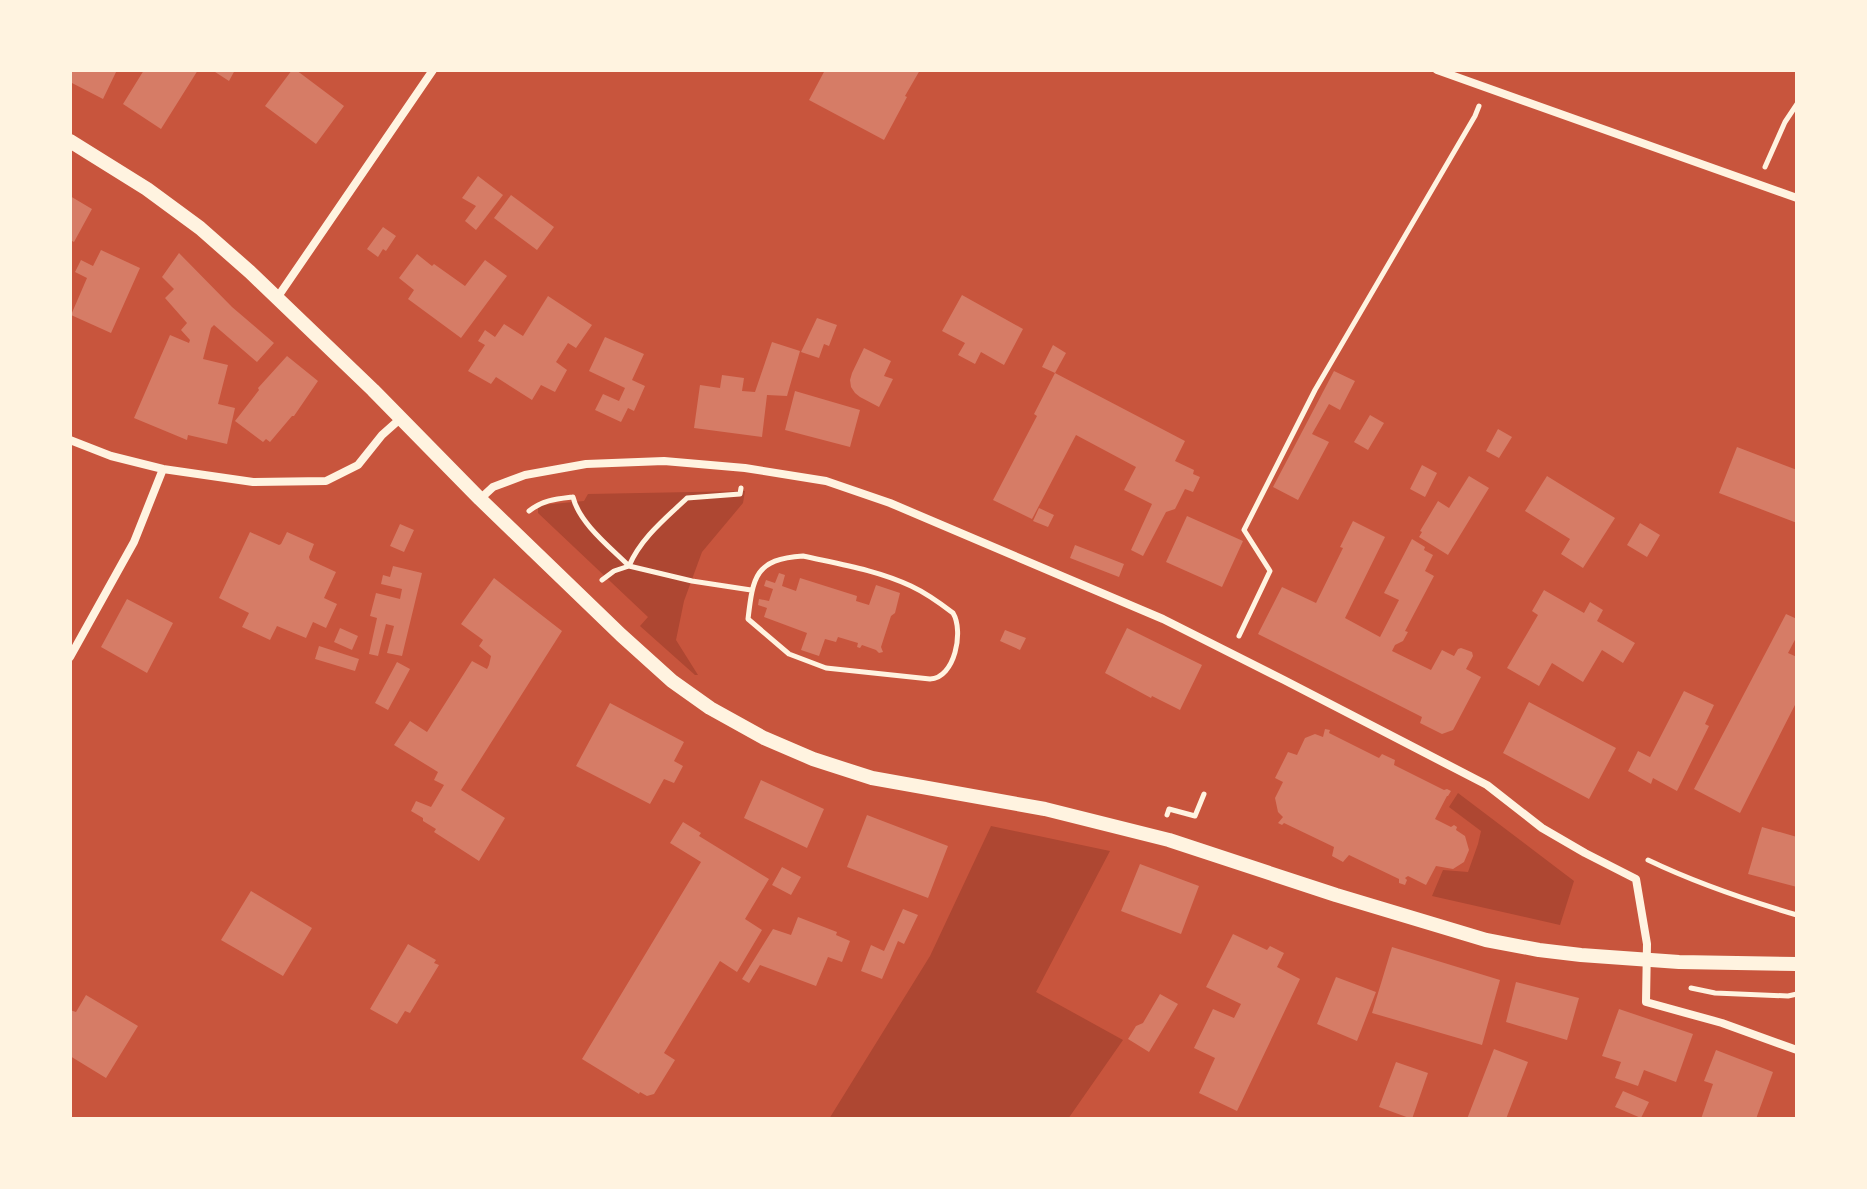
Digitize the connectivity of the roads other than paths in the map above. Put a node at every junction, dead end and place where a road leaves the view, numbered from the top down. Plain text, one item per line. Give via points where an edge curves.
1 (433, 70) edge
2 (1437, 70) edge
3 (70, 141) edge
4 (1797, 198) edge
5 (277, 298) junction
6 (400, 419) junction
7 (70, 440) edge
8 (163, 469) junction
9 (480, 499) junction
10 (70, 657) edge
11 (1647, 959) junction
12 (1797, 964) edge
13 (1797, 1050) edge

1 - 5 street
2 - 4 street
3 - 5 street via 200,228
5 - 6 street
6 - 8 street via 358,465 326,481 253,482
6 - 9 street
7 - 8 street
8 - 10 street via 134,542
9 - 11 street via 672,681 764,738 813,759 872,778 1045,809 1169,840 1486,940 1567,954
9 - 11 street via 493,487 525,475 586,464 664,461 826,481 890,503 1163,619 1487,785 1542,828 1636,879
11 - 12 street
11 - 13 street via 1646,1002

